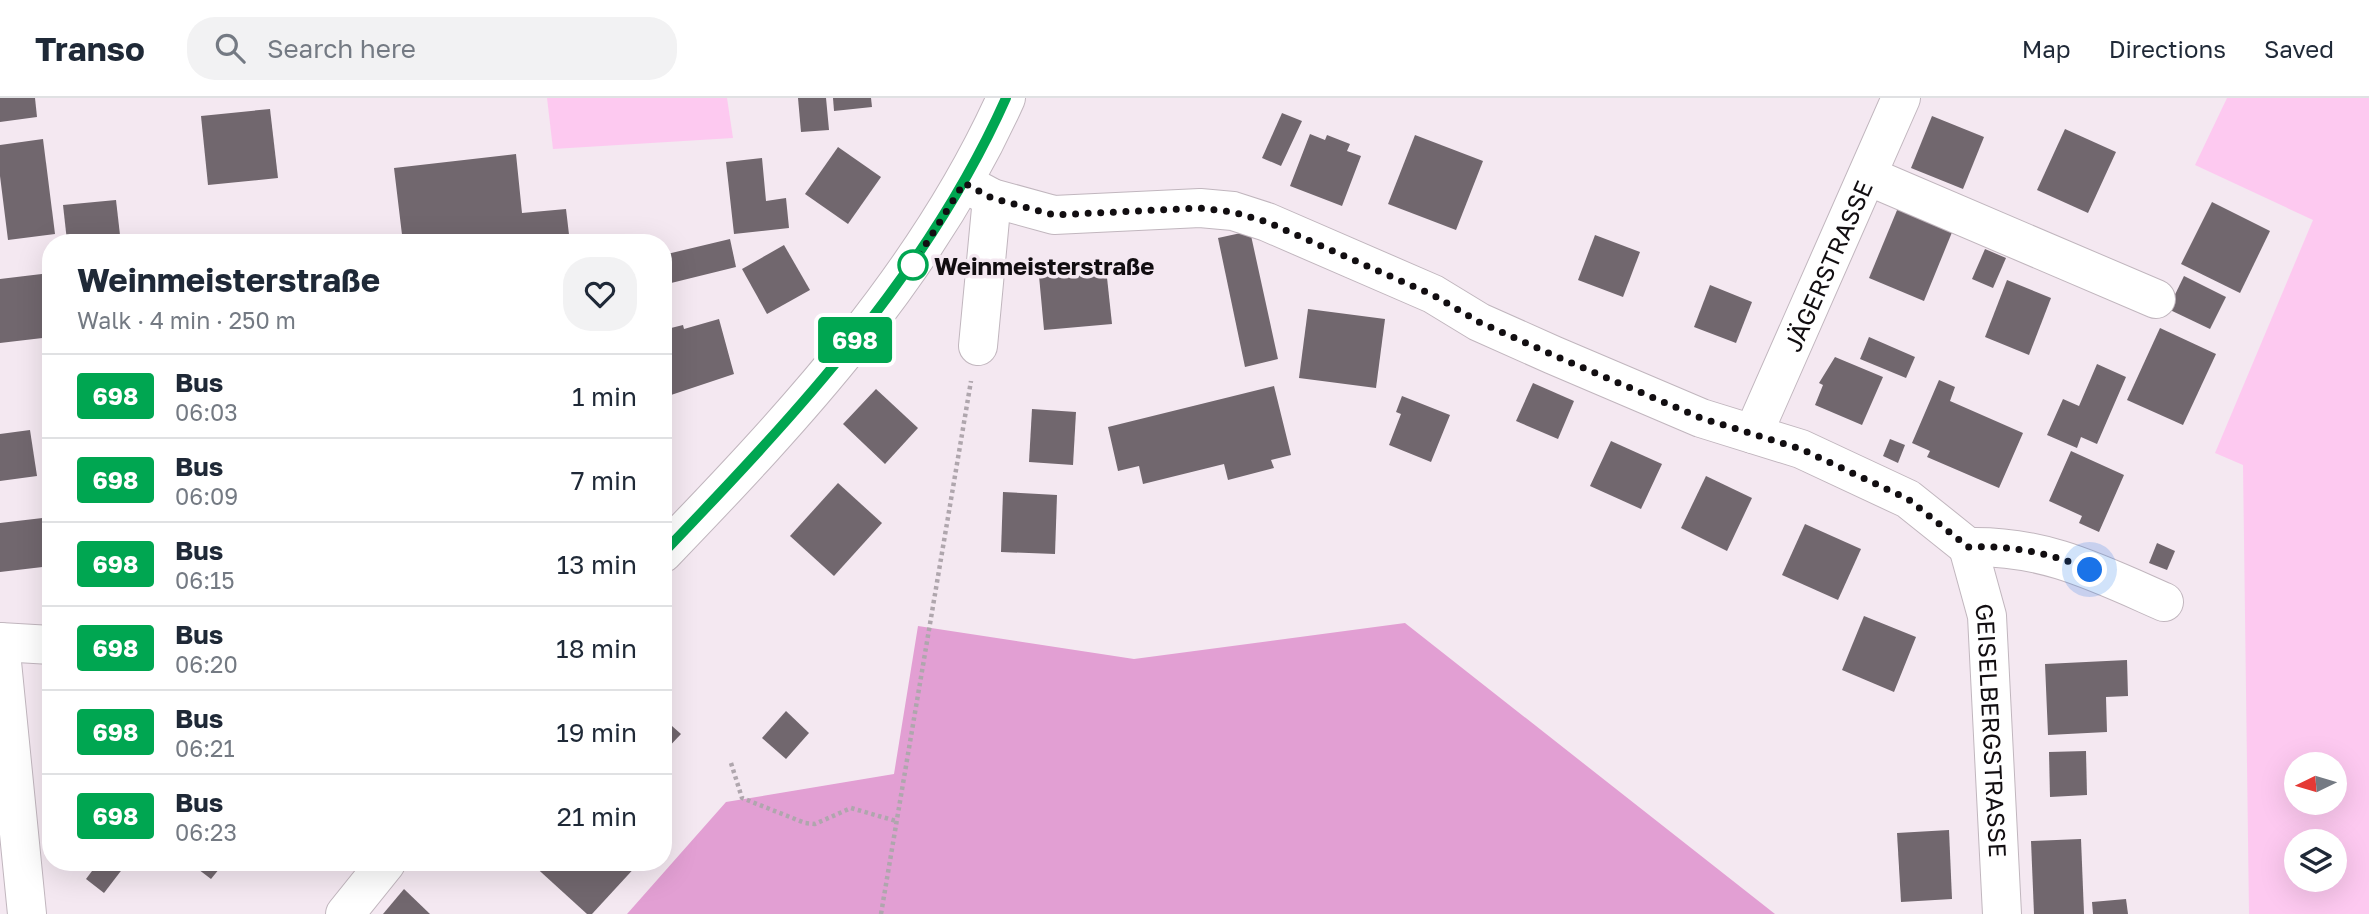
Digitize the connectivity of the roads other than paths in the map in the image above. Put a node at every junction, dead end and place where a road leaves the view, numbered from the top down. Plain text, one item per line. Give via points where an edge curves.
1 (1006, 98) edge
2 (1901, 98) edge
3 (1868, 176) junction
4 (978, 190) junction
5 (2156, 299) dead end
6 (978, 345) road end
7 (1753, 434) junction
8 (672, 543) edge
9 (1968, 547) junction
10 (2164, 602) dead end
11 (0, 642) edge
12 (42, 644) edge
13 (380, 871) edge
14 (27, 914) edge
15 (345, 914) edge
16 (2002, 914) edge

1 - 4 street
2 - 3 street, JÄGERSTRASSE
3 - 5 street
3 - 7 street, JÄGERSTRASSE
4 - 6 street
4 - 7 street via 1054,215 1200,208 1256,218 1433,295 1479,322 1553,355 1701,418
4 - 8 street via 799,406
7 - 9 street via 1801,449 1908,499
9 - 10 street via 1998,546 2066,559
9 - 16 street, GEISELBERGSTRASSE via 1987,616
11 - 12 street
11 - 14 street
13 - 15 street

